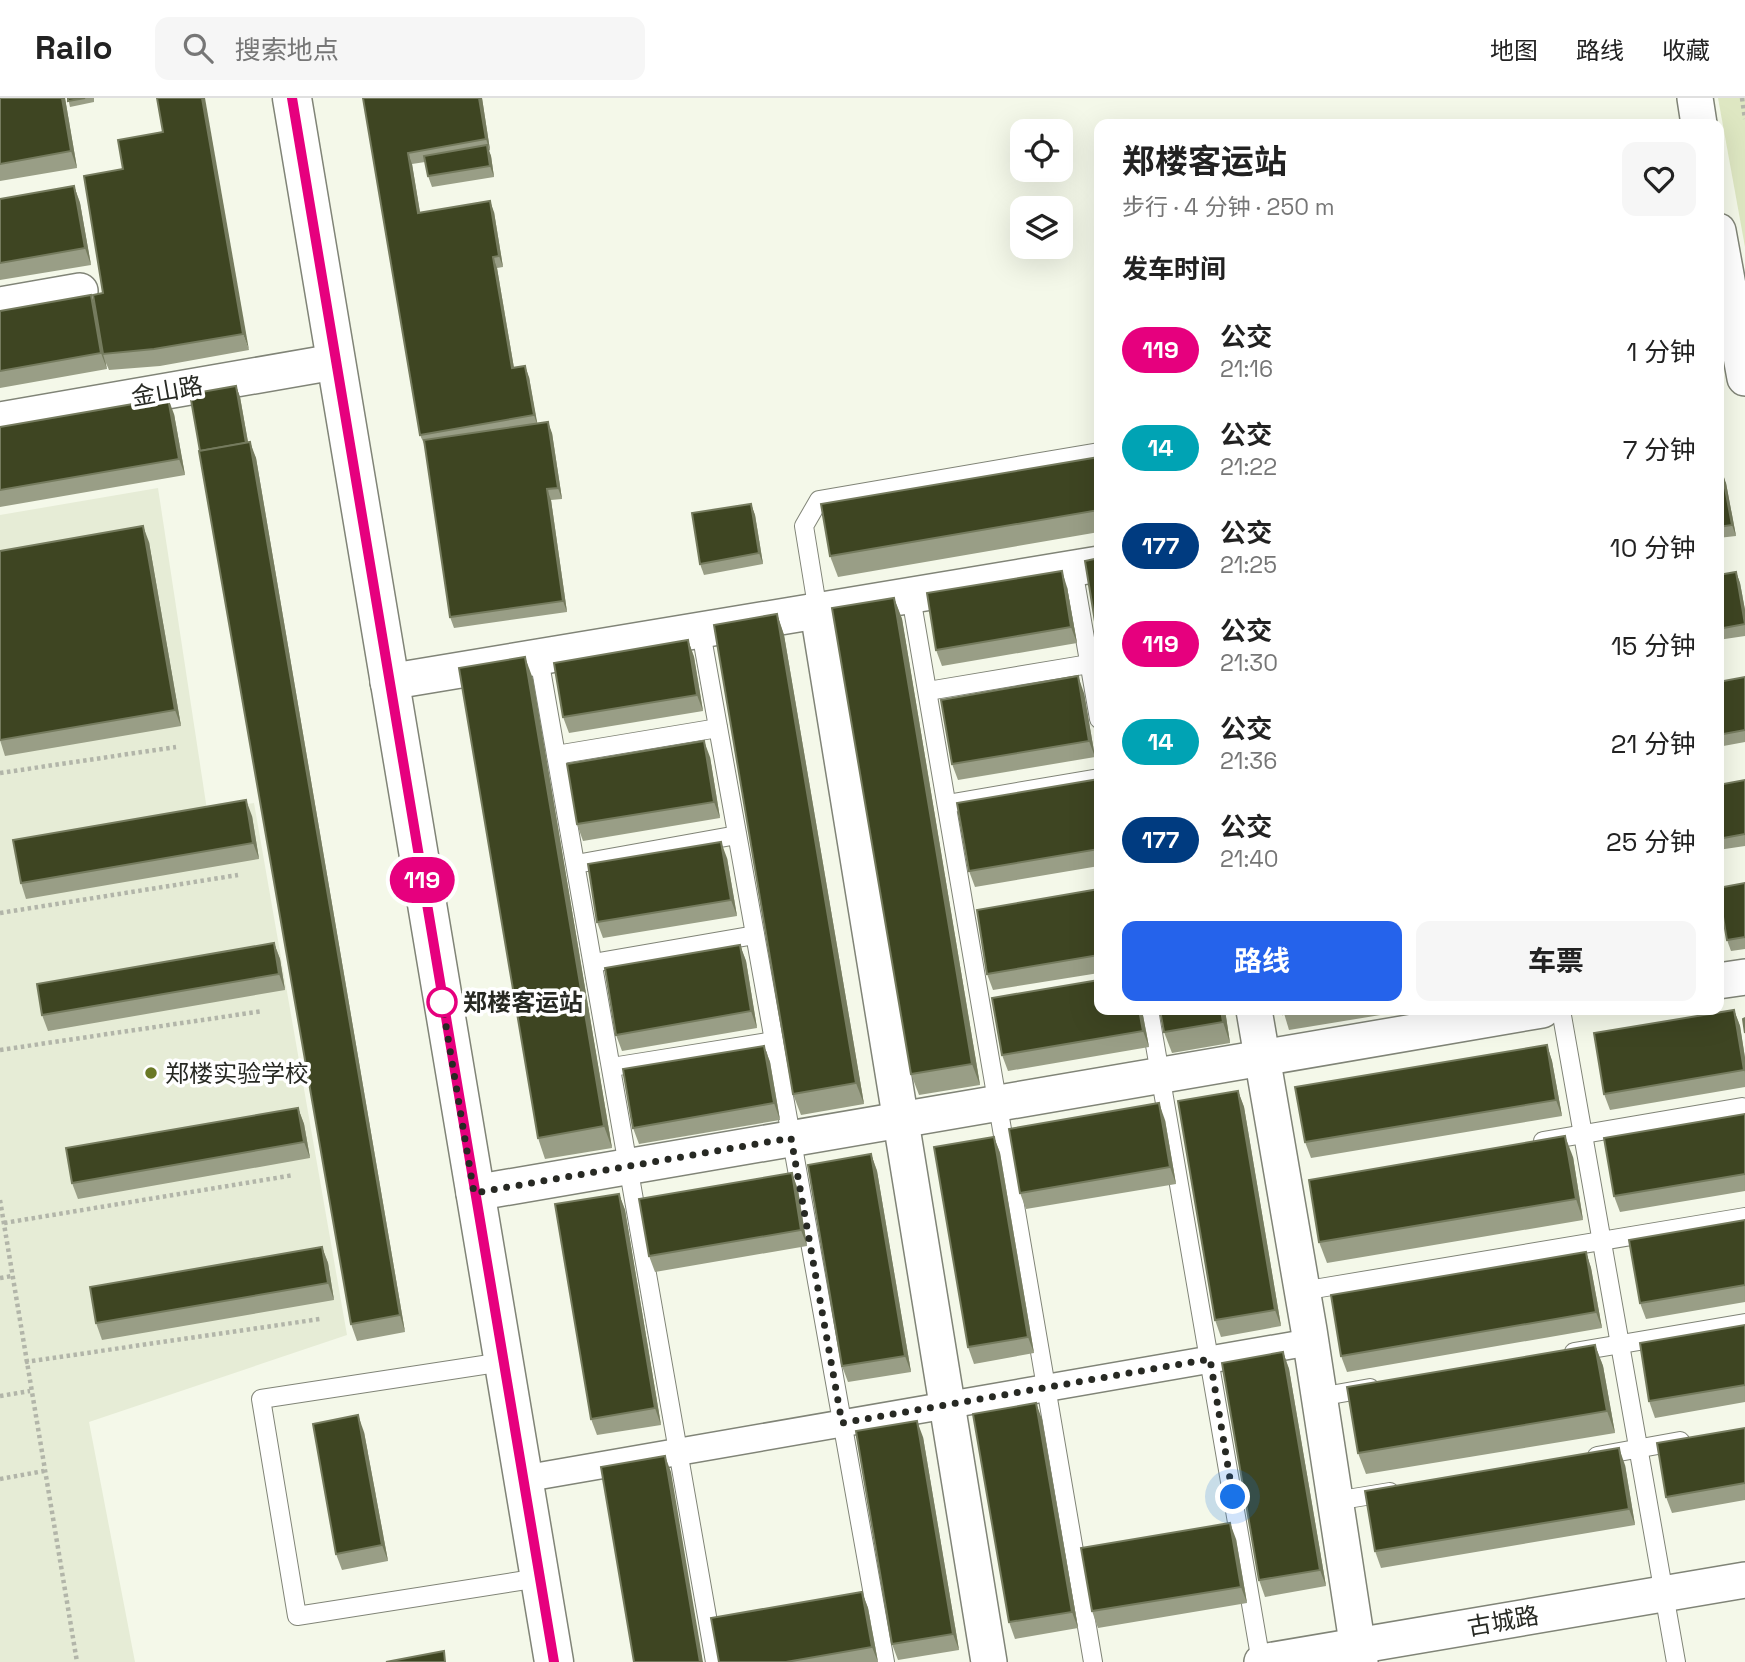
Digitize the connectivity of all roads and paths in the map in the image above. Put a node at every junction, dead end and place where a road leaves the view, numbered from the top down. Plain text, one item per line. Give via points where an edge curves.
1 (292, 98) edge
2 (1695, 98) edge
3 (1742, 98) edge
4 (1698, 119) edge
5 (1745, 119) edge
6 (1724, 263) edge
7 (80, 291) dead end
8 (0, 305) edge
9 (334, 362) junction
10 (1745, 378) edge
11 (0, 419) edge
12 (1094, 453) edge
13 (1086, 566) edge
14 (911, 597) junction
15 (818, 612) junction
16 (701, 632) junction
17 (538, 658) junction
18 (1089, 663) junction
19 (388, 682) junction
20 (928, 691) junction
21 (1094, 691) edge
22 (718, 728) junction
23 (176, 747) dead end
24 (556, 755) junction
25 (0, 773) edge
26 (1094, 779) edge
27 (947, 804) junction
28 (737, 835) junction
29 (576, 864) junction
30 (238, 876) dead end
31 (0, 913) edge
32 (755, 935) junction
33 (593, 962) junction
34 (1745, 976) edge
35 (1724, 980) edge
36 (263, 1011) dead end
37 (1150, 1015) edge
38 (1255, 1015) edge
39 (1512, 1015) edge
40 (1562, 1015) edge
41 (774, 1041) junction
42 (0, 1050) edge
43 (1262, 1057) junction
44 (612, 1067) junction
45 (1160, 1075) junction
46 (998, 1103) junction
47 (1742, 1107) dead end
48 (902, 1119) junction
49 (1583, 1134) junction
50 (791, 1138) junction
51 (1528, 1144) edge
52 (630, 1166) junction
53 (294, 1175) dead end
54 (474, 1193) junction
55 (0, 1200) edge
56 (1745, 1217) edge
57 (4, 1223) junction
58 (1602, 1241) junction
59 (12, 1276) junction
60 (0, 1278) edge
61 (1302, 1291) junction
62 (320, 1319) dead end
63 (1745, 1323) edge
64 (1311, 1342) junction
65 (1620, 1344) junction
66 (1552, 1356) edge
67 (1210, 1359) junction
68 (25, 1362) junction
69 (503, 1362) junction
70 (1387, 1385) edge
71 (1046, 1387) junction
72 (30, 1391) junction
73 (0, 1396) edge
74 (1319, 1396) junction
75 (949, 1405) junction
76 (842, 1423) junction
77 (1692, 1439) edge
78 (1639, 1449) junction
79 (679, 1451) junction
80 (1573, 1460) edge
81 (44, 1471) junction
82 (0, 1479) edge
83 (522, 1479) junction
84 (1414, 1488) edge
85 (1335, 1501) junction
86 (539, 1578) junction
87 (1745, 1580) edge
88 (1664, 1593) junction
89 (1359, 1654) edge
90 (77, 1662) edge
91 (554, 1662) edge
92 (715, 1662) edge
93 (885, 1662) edge
94 (989, 1662) edge
95 (1094, 1662) edge
96 (1262, 1662) edge
97 (1676, 1662) edge

1 - 9 main road
2 - 4 street
3 - 5 path
6 - 10 street
7 - 8 street
9 - 11 street, 金山路
9 - 19 main road
12 - 15 lane via 819,500 804,526
13 - 14 street
13 - 18 lane
14 - 15 street
14 - 20 lane
15 - 16 street
15 - 48 street
16 - 17 street
16 - 22 lane
17 - 19 street
17 - 24 lane
18 - 20 lane
18 - 21 lane
19 - 54 main road
20 - 27 lane
22 - 24 lane
22 - 28 lane
23 - 25 path
24 - 29 lane
26 - 27 lane
27 - 46 lane via 972,911
28 - 29 lane
28 - 32 lane
29 - 33 lane
30 - 31 path
32 - 33 lane
32 - 41 lane
33 - 44 lane
34 - 35 street
36 - 42 path
37 - 45 lane
38 - 43 street
39 - 43 street
40 - 49 lane
41 - 44 lane
41 - 50 lane
43 - 45 street
43 - 61 street via 1291,1184
44 - 52 lane
45 - 46 street
45 - 67 lane
46 - 48 street
46 - 71 lane
47 - 49 lane
48 - 50 street
48 - 75 street
49 - 51 lane
49 - 58 lane
50 - 52 street
50 - 76 lane
52 - 54 street
52 - 79 lane
53 - 57 path
54 - 69 main road
55 - 57 path
56 - 58 lane
57 - 59 path
58 - 61 lane
58 - 65 lane
59 - 60 path
59 - 68 path
61 - 64 street
62 - 68 path
63 - 65 lane
64 - 67 street
64 - 74 street
65 - 66 lane
65 - 78 lane
67 - 71 street
67 - 96 lane
68 - 72 path
69 - 83 main road
69 - 86 lane via 261,1399 297,1616
70 - 74 lane
71 - 75 street
71 - 95 lane
72 - 73 path
72 - 81 path
74 - 85 street
75 - 76 street
75 - 94 street
76 - 79 street
76 - 93 lane
77 - 78 lane
78 - 80 lane
78 - 88 lane
79 - 83 street
79 - 92 lane
81 - 82 path
81 - 90 path
83 - 86 main road
84 - 85 lane
85 - 89 street
86 - 91 main road
87 - 88 street, 古城路
88 - 89 street, 古城路
88 - 97 lane
89 - 96 street, 古城路

